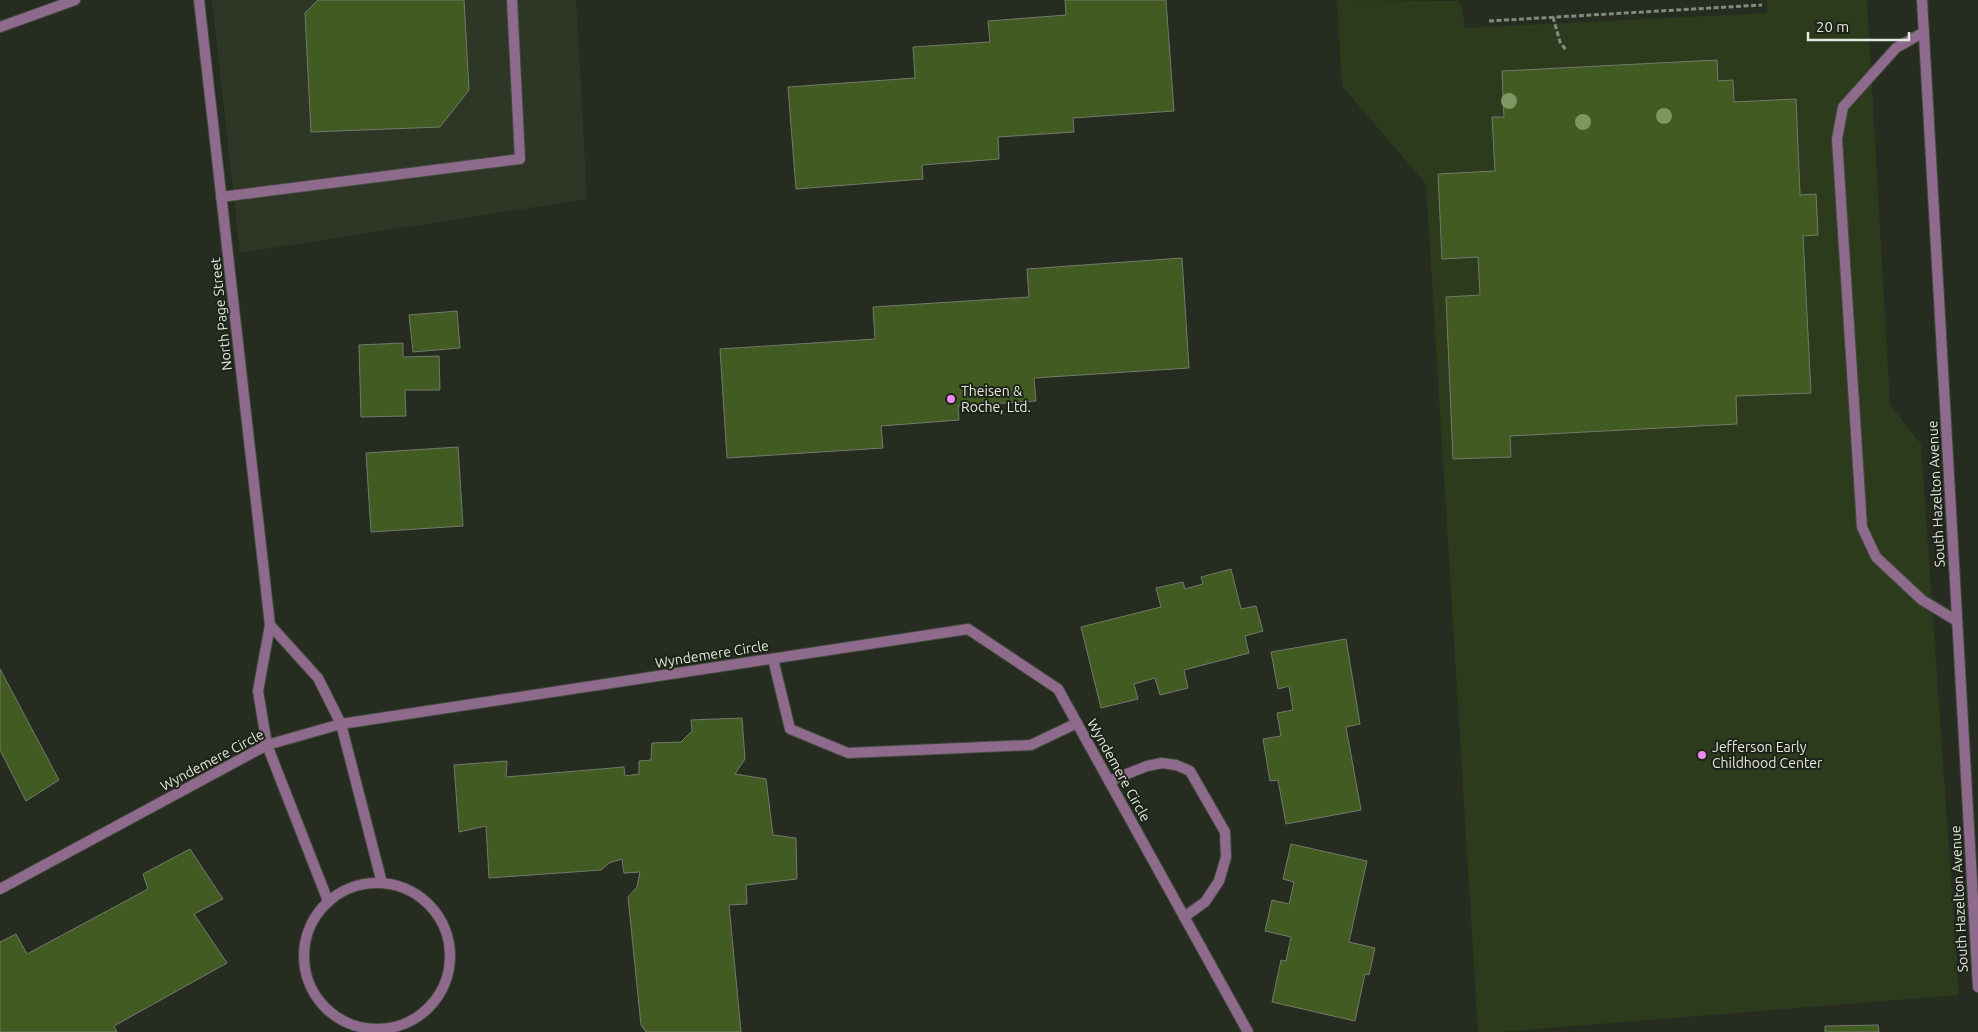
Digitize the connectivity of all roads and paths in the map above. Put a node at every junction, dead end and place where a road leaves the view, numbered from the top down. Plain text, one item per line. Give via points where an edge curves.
1 (75, 0) edge
2 (199, 0) edge
3 (512, 0) edge
4 (1922, 0) edge
5 (1762, 5) dead end
6 (1553, 17) junction
7 (1489, 21) dead end
8 (0, 27) edge
9 (1924, 32) junction
10 (1566, 50) dead end
11 (222, 197) junction
12 (1956, 621) junction
13 (270, 625) junction
14 (773, 659) junction
15 (1078, 723) junction
16 (341, 724) junction
17 (267, 745) junction
18 (1109, 781) junction
19 (382, 883) junction
20 (0, 889) edge
21 (328, 901) junction
22 (1184, 917) junction
23 (1978, 987) edge
24 (1248, 1032) edge

1 - 8 street
2 - 11 street, North Page Street
3 - 11 street via 520,159
4 - 9 street, South Hazelton Avenue
5 - 6 path
6 - 7 path
6 - 10 path via 1560,42
9 - 12 street, South Hazelton Avenue
9 - 12 street via 1896,48 1843,107 1837,139 1862,527 1876,557 1922,600
11 - 13 street, North Page Street
12 - 23 street, South Hazelton Avenue
13 - 16 street via 318,678
13 - 17 street, North Page Street via 258,691
14 - 15 street, Wyndemere Circle via 968,629 1058,689
14 - 15 street via 790,729 848,753 1032,745
14 - 16 street, Wyndemere Circle
15 - 18 street, Wyndemere Circle
16 - 17 street, Wyndemere Circle
16 - 19 street
17 - 20 street, Wyndemere Circle
17 - 21 street, North Page Street
18 - 22 street, Wyndemere Circle
18 - 22 street via 1162,763 1190,771 1225,832 1226,857 1219,881 1205,902
19 - 21 street via 353,887
19 - 21 street via 409,890 432,907 447,932 451,960 444,988 426,1011 401,1026 373,1029 345,1022 322,1005 308,980 304,952 311,924
22 - 24 street, Wyndemere Circle

